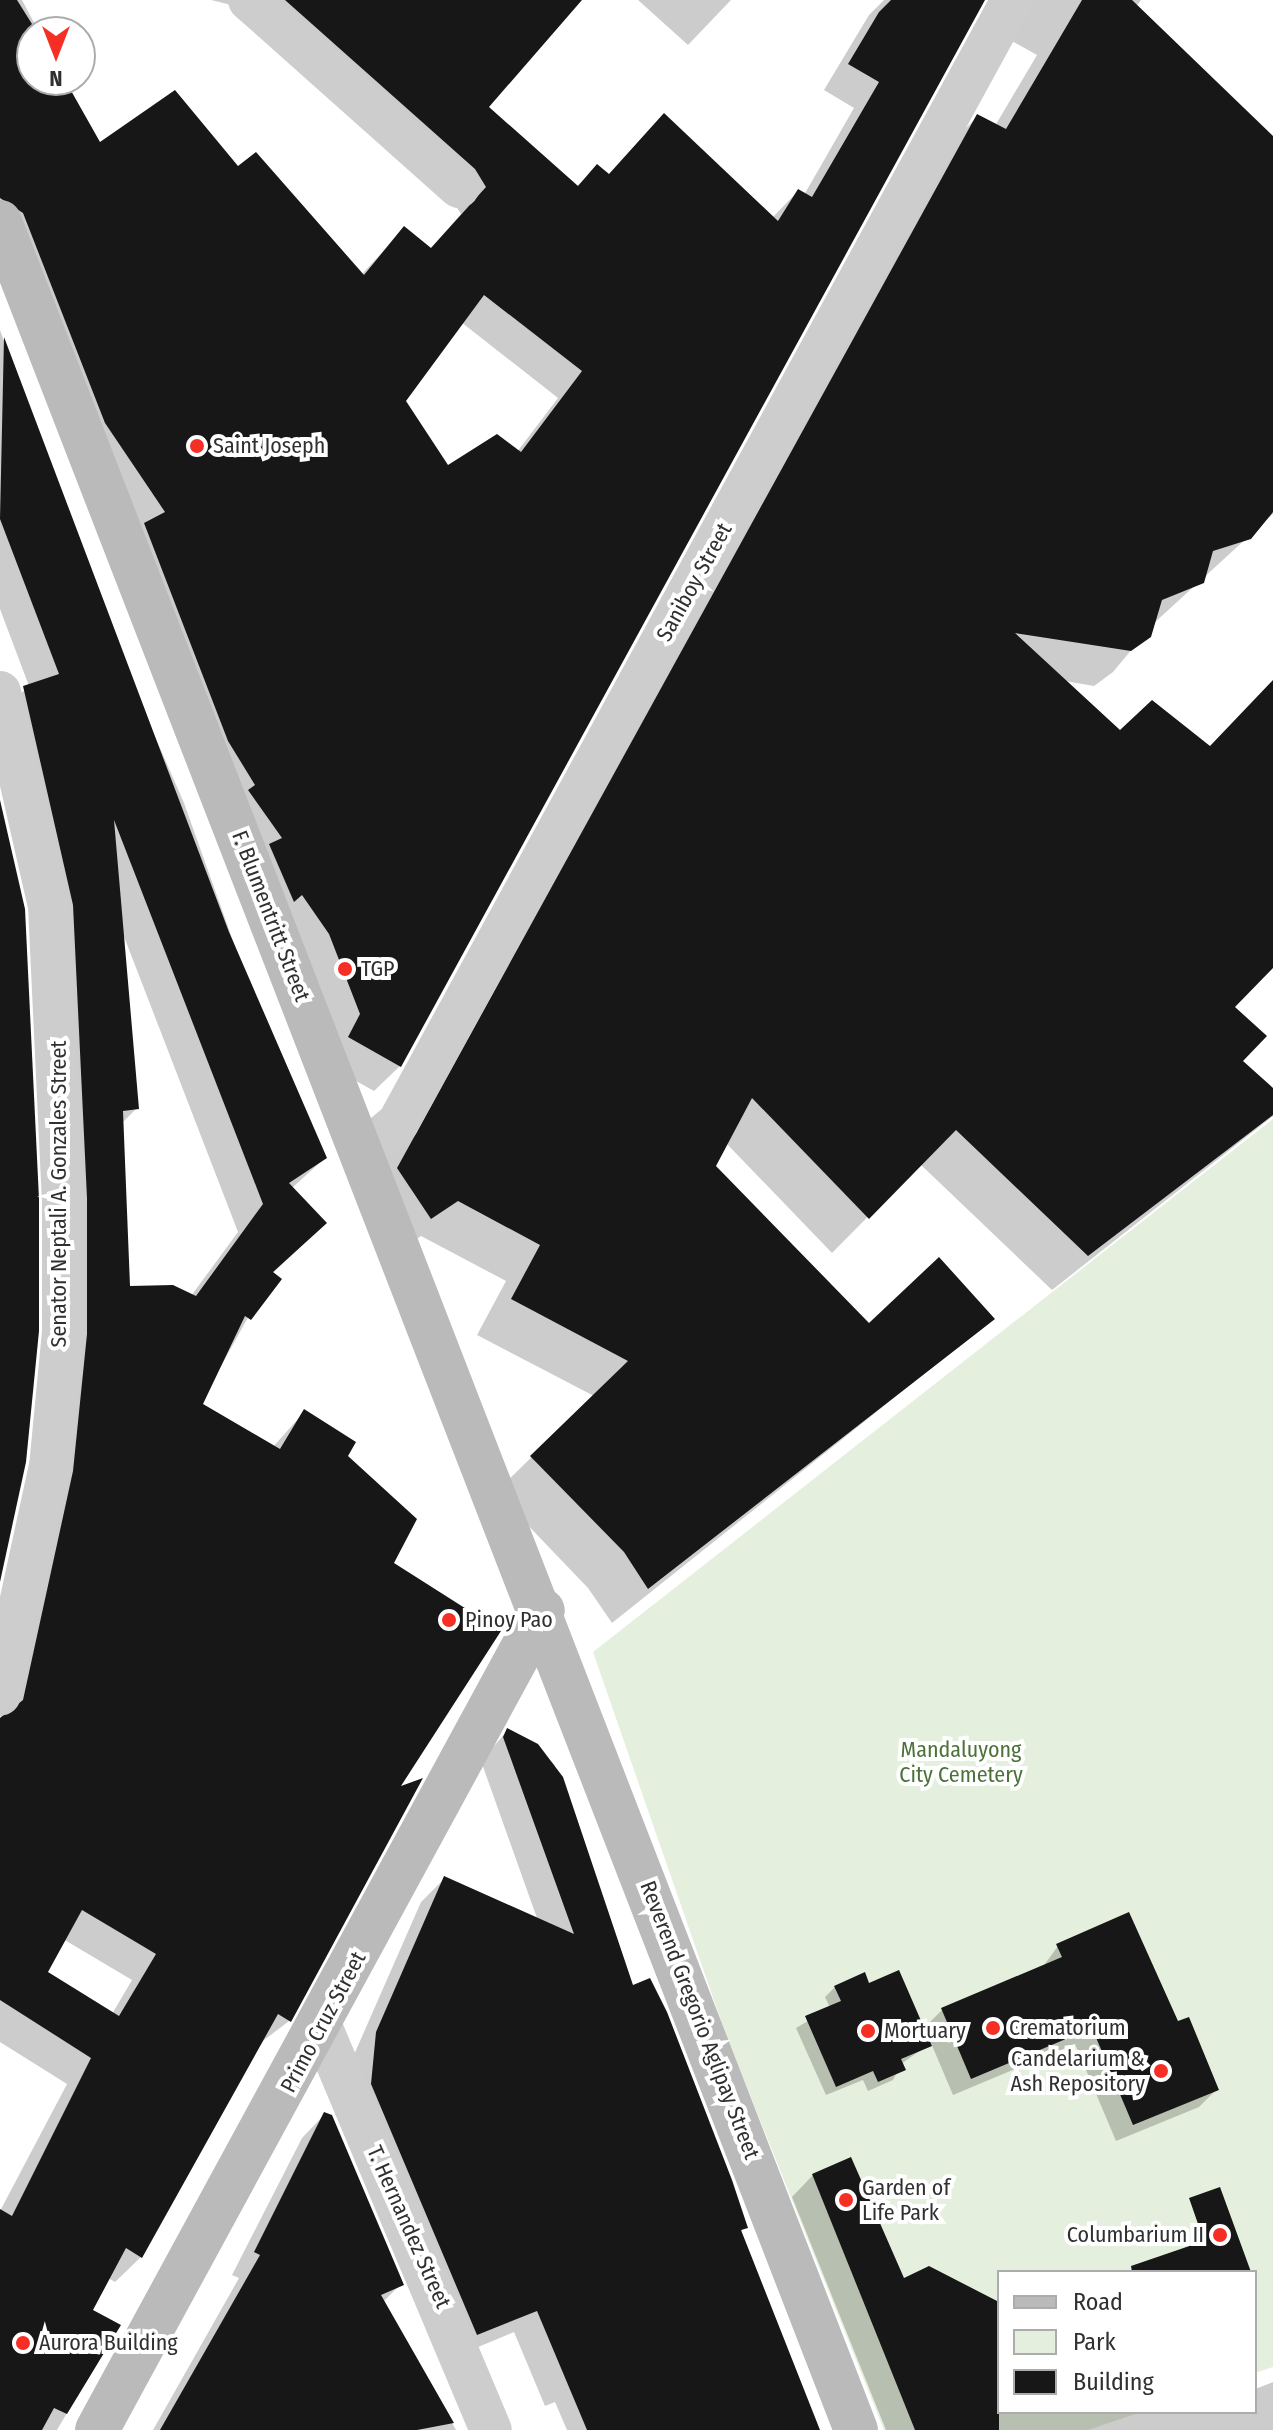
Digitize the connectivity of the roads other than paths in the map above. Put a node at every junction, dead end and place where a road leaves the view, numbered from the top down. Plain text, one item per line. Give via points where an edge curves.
1 (249, 0) edge
2 (1012, 0) edge
3 (459, 187) dead end
4 (0, 222) edge
5 (0, 692) edge
6 (364, 1151) junction
7 (543, 1610) junction
8 (0, 1695) edge
9 (321, 2026) junction
10 (97, 2430) edge
11 (491, 2430) edge
12 (856, 2430) edge

1 - 3 street
2 - 6 street, Saniboy Street via 398,1123
4 - 6 street, F. Blumentritt Street
5 - 8 street, Senator Neptali A. Gonzales Street via 49,906 63,1332 50,1466
6 - 7 street, F. Blumentritt Street
7 - 9 street, Primo Cruz Street
7 - 12 street, Reverend Gregorio Aglipay Street
9 - 10 street, Primo Cruz Street
9 - 11 street, T. Hernandez Street

